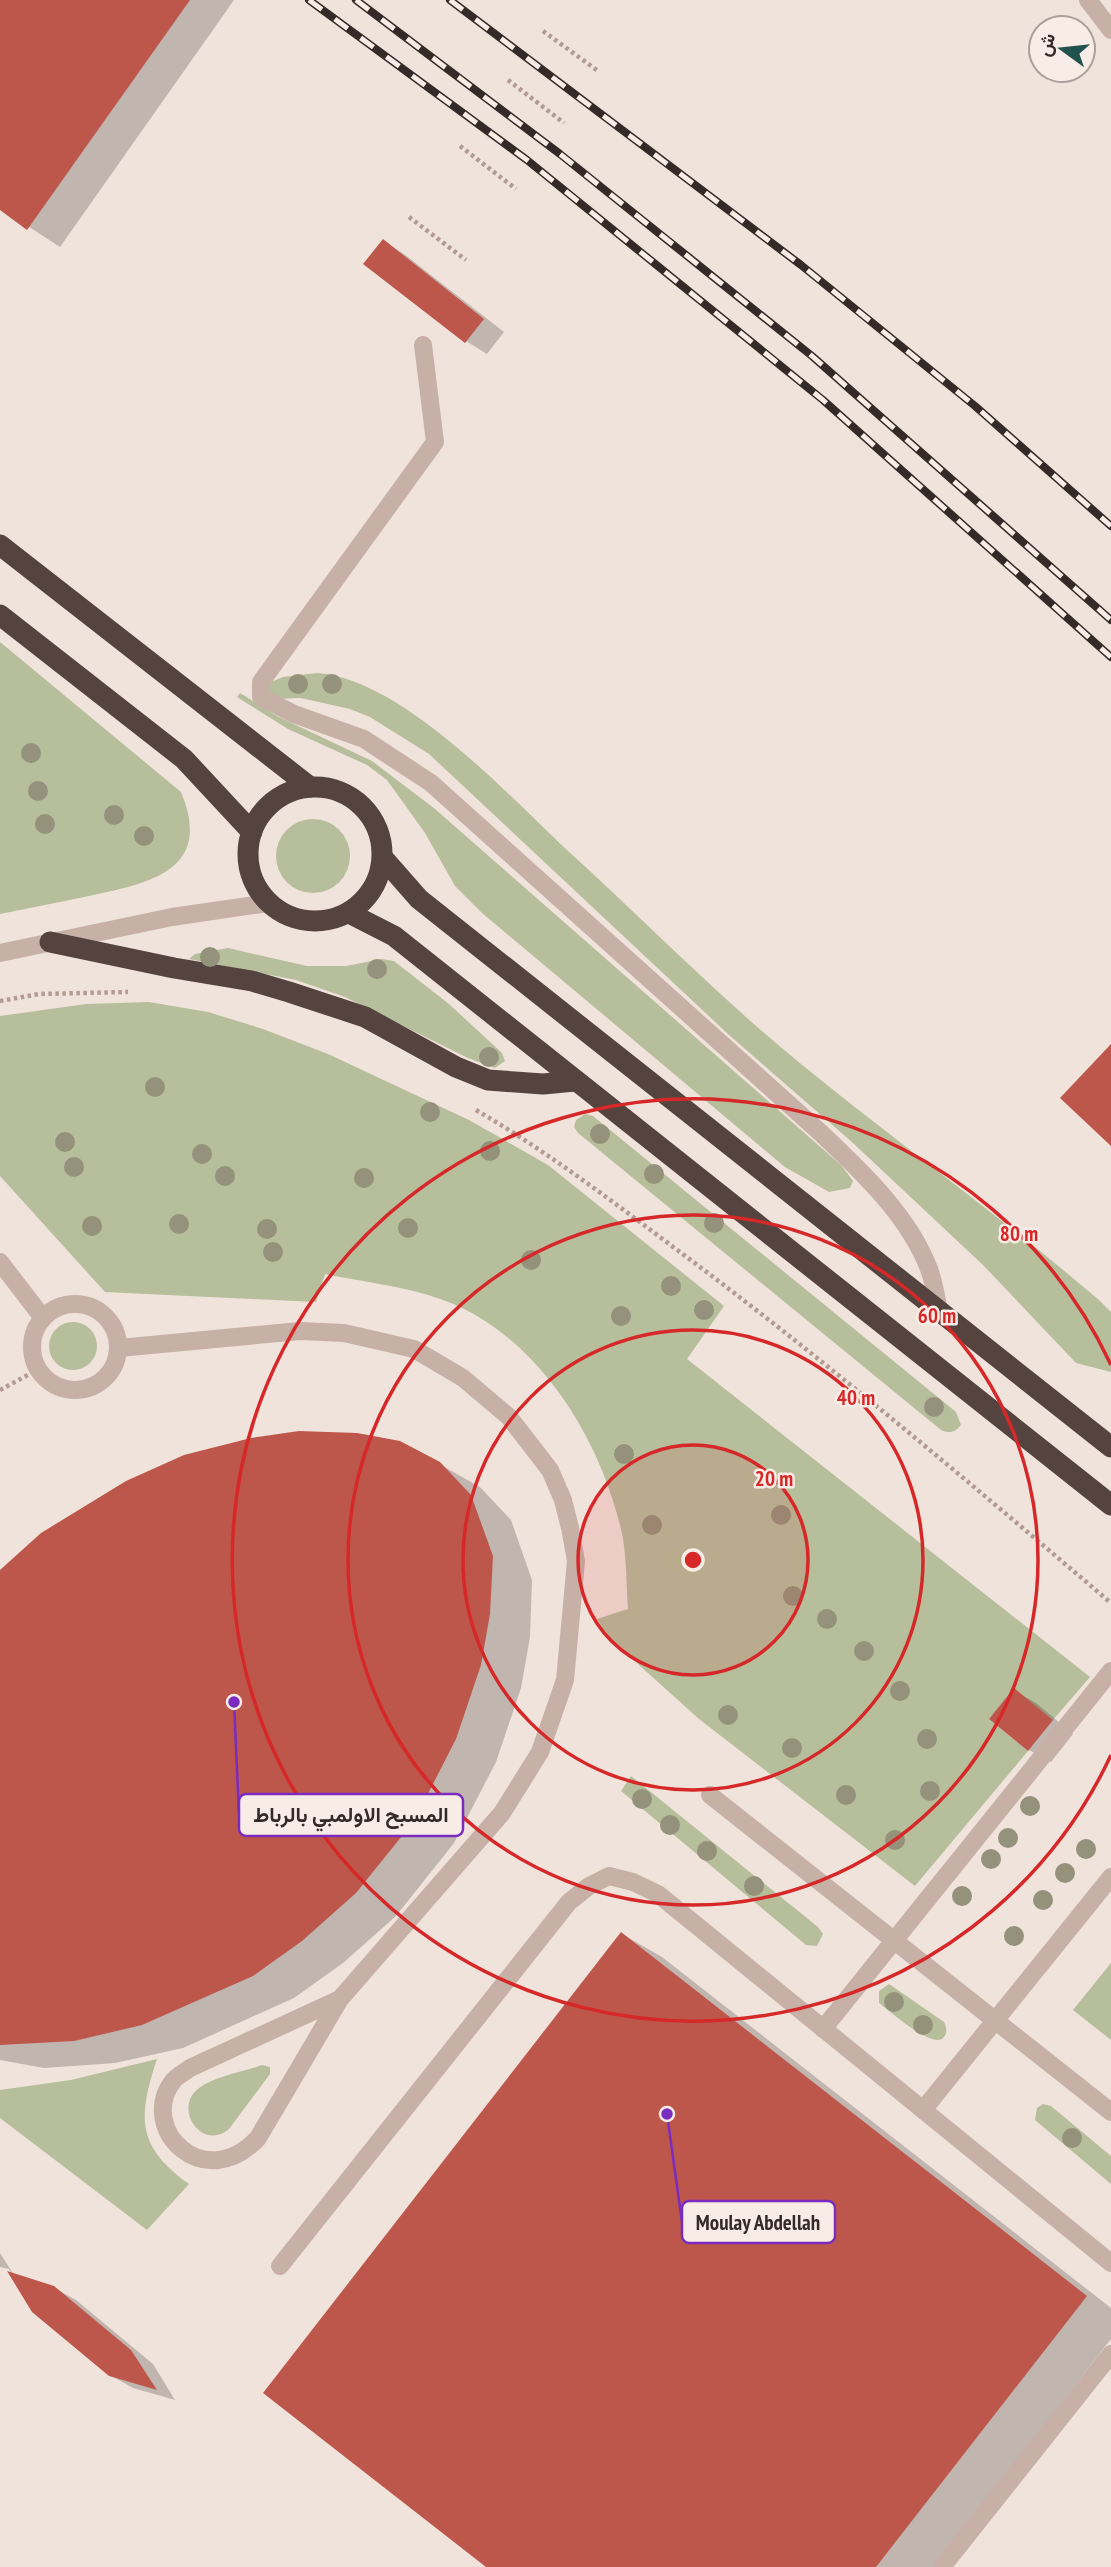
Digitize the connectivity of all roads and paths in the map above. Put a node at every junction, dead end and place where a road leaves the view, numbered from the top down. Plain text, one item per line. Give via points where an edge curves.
1 (1088, 0) edge
2 (1111, 30) edge
3 (543, 31) dead end
4 (598, 71) dead end
5 (508, 80) dead end
6 (564, 122) dead end
7 (460, 146) dead end
8 (516, 189) dead end
9 (409, 217) dead end
10 (466, 260) dead end
11 (423, 345) dead end
12 (0, 545) edge
13 (0, 615) edge
14 (310, 787) junction
15 (252, 832) junction
16 (383, 858) junction
17 (268, 903) junction
18 (349, 913) junction
19 (50, 942) junction
20 (0, 953) edge
21 (132, 992) dead end
22 (0, 1001) edge
23 (575, 1081) junction
24 (464, 1103) dead end
25 (0, 1262) edge
26 (939, 1311) junction
27 (43, 1318) junction
28 (119, 1348) junction
29 (39, 1369) junction
30 (0, 1390) edge
31 (1102, 1432) edge
32 (1111, 1447) edge
33 (1111, 1505) edge
34 (1111, 1604) edge
35 (1111, 1671) edge
36 (710, 1795) dead end
37 (1111, 1877) edge
38 (893, 1942) junction
39 (340, 1999) junction
40 (994, 2021) junction
41 (823, 2029) junction
42 (923, 2110) junction
43 (1111, 2112) edge
44 (1111, 2263) edge
45 (280, 2266) dead end
46 (1111, 2354) edge
47 (942, 2567) edge

1 - 2 street
3 - 4 path
5 - 6 path
7 - 8 path
9 - 10 path
11 - 26 street via 435,442 261,682 261,696 294,714 364,739 431,783 822,1134 862,1171 909,1232 929,1268
12 - 14 highway
13 - 15 highway via 176,752
14 - 15 highway via 275,800
14 - 16 highway via 347,794 363,806 381,839
15 - 17 highway via 249,870
16 - 18 highway via 370,894
16 - 26 highway via 419,899
17 - 18 highway via 302,921 321,922
17 - 19 street
18 - 23 highway via 394,936
19 - 20 street
19 - 23 highway via 289,992 365,1017 488,1080
21 - 22 path via 39,994
23 - 33 highway
24 - 34 path via 541,1148 740,1297 919,1439
25 - 27 street
26 - 31 highway
27 - 28 street via 69,1304 91,1307 109,1320
27 - 29 street via 33,1343
28 - 29 street via 109,1373 87,1388 60,1387
28 - 39 street via 300,1331 344,1333 414,1349 463,1378 509,1417 550,1470 563,1500 576,1561 574,1597 565,1680 540,1752 502,1814
29 - 30 path
31 - 32 highway
35 - 38 street
36 - 38 street
37 - 40 street
38 - 40 street
38 - 41 street
39 - 39 street via 190,2068 173,2081 166,2098 165,2123 184,2152 215,2162 245,2152 258,2138
40 - 42 street
40 - 43 street
41 - 42 street
41 - 45 street via 658,1894 609,1876 569,1902
42 - 44 street
46 - 47 street

